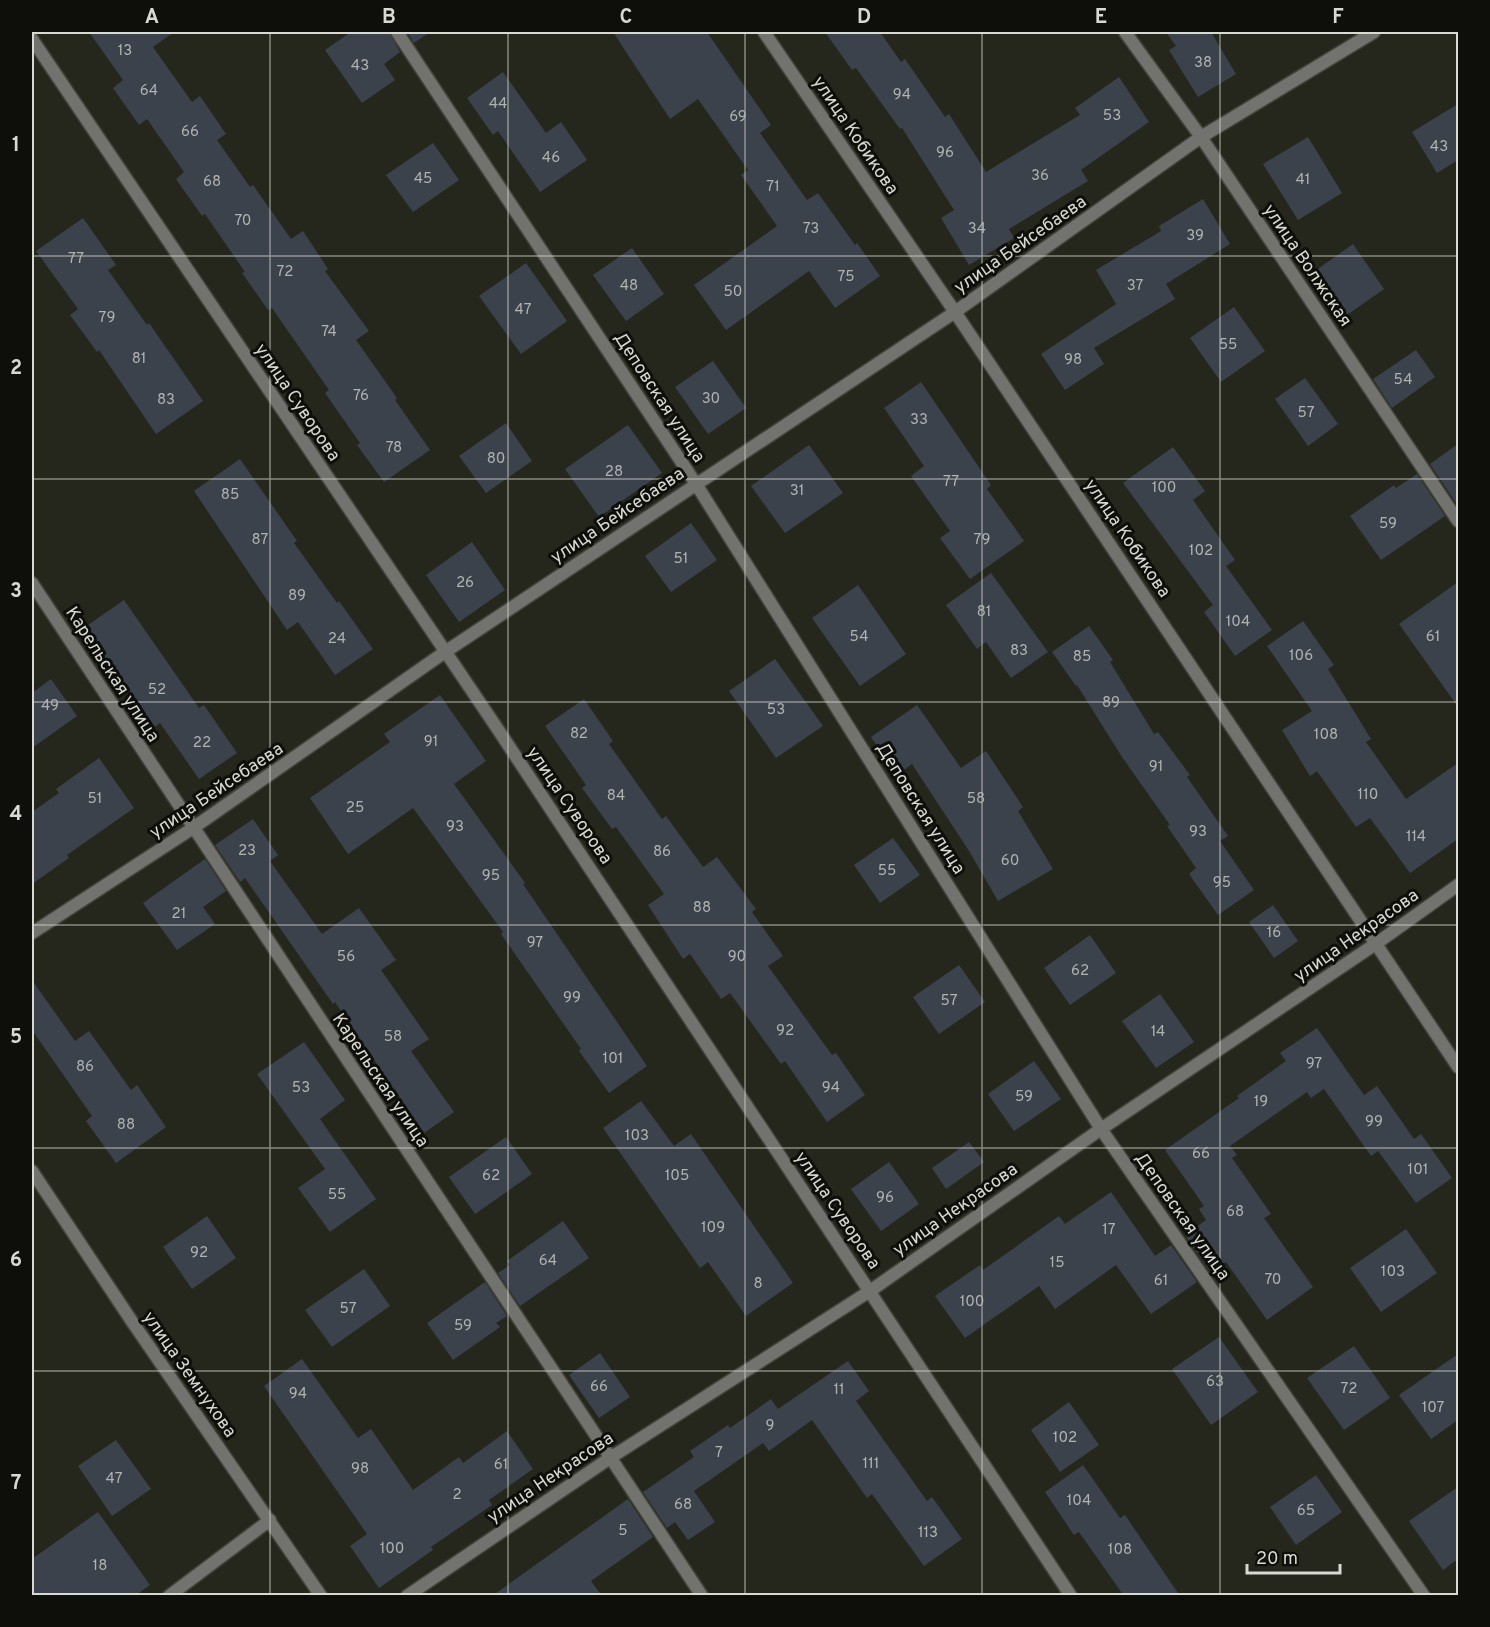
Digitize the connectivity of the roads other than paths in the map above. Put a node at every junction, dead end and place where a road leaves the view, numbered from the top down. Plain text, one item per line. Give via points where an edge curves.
1 (397, 32) edge
2 (764, 32) edge
3 (1125, 32) edge
4 (1374, 32) edge
5 (32, 39) edge
6 (1201, 137) junction
7 (955, 312) junction
8 (696, 484) junction
9 (1458, 521) edge
10 (32, 583) edge
11 (445, 652) junction
12 (193, 828) junction
13 (1458, 885) edge
14 (32, 933) edge
15 (1377, 943) junction
16 (1458, 1067) edge
17 (1101, 1129) junction
18 (32, 1171) edge
19 (870, 1290) junction
20 (610, 1458) junction
21 (270, 1520) junction
22 (169, 1596) edge
23 (321, 1596) edge
24 (407, 1596) edge
25 (702, 1596) edge
26 (1071, 1596) edge
27 (1424, 1596) edge

1 - 8 street, Деповская улица
2 - 7 street, улица Кобикова
3 - 6 street, улица Волжская
4 - 6 street, улица Бейсебаева
5 - 11 street, улица Суворова
6 - 7 street, улица Бейсебаева
6 - 9 street, улица Волжская
7 - 8 street, улица Бейсебаева
7 - 15 street, улица Кобикова
8 - 11 street, улица Бейсебаева
8 - 17 street, Деповская улица
10 - 12 street, Карельская улица
11 - 12 street, улица Бейсебаева
11 - 19 street, улица Суворова
12 - 14 street, улица Бейсебаева
12 - 20 street, Карельская улица
13 - 15 street, улица Некрасова
15 - 16 street, улица Кобикова
15 - 17 street, улица Некрасова
17 - 19 street, улица Некрасова
17 - 27 street, Деповская улица
18 - 21 street, улица Земнухова
19 - 20 street, улица Некрасова
19 - 26 street, улица Суворова
20 - 24 street, улица Некрасова
20 - 25 street, Карельская улица
21 - 22 street
21 - 23 street, улица Земнухова

